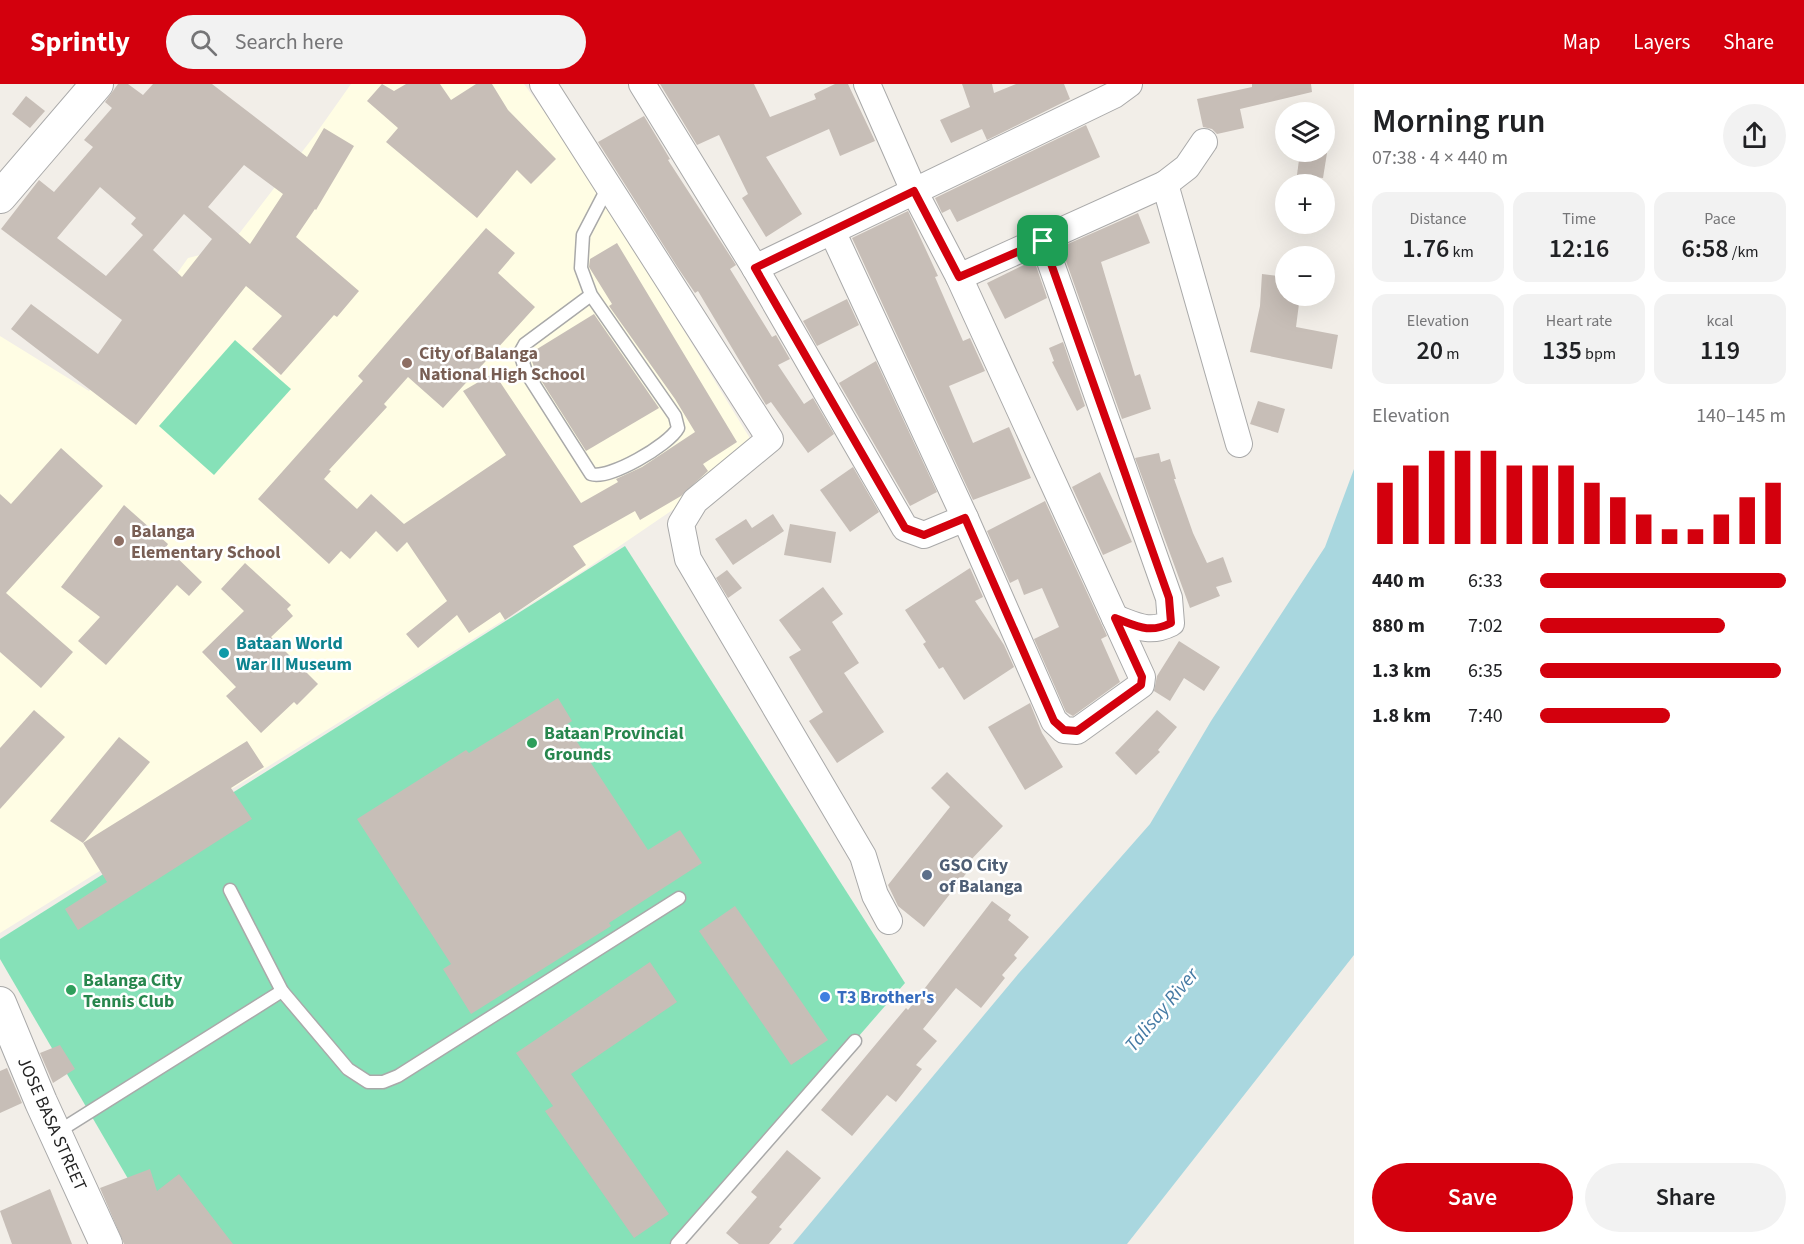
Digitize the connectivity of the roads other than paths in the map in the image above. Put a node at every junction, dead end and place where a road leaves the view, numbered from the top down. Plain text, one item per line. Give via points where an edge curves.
1 (97, 84) edge
2 (543, 84) edge
3 (642, 84) edge
4 (1129, 84) edge
5 (875, 86) edge
6 (1204, 142) dead end
7 (1165, 184) junction
8 (608, 187) junction
9 (914, 191) junction
10 (0, 197) edge
11 (832, 231) junction
12 (1043, 241) junction
13 (755, 268) junction
14 (959, 277) junction
15 (591, 295) junction
16 (1239, 444) dead end
17 (965, 518) junction
18 (1115, 618) junction
19 (230, 890) dead end
20 (679, 898) dead end
21 (889, 921) dead end
22 (282, 991) junction
23 (0, 1003) edge
24 (855, 1041) dead end
25 (55, 1133) junction
26 (106, 1244) edge
27 (677, 1244) edge

1 - 10 street
2 - 8 street
3 - 13 street
4 - 9 street via 1114,95
5 - 9 street
6 - 7 street via 1187,167
7 - 12 street
7 - 16 street
8 - 15 lane via 583,235 581,268
8 - 21 street via 770,440 695,501 681,524 688,559 863,856 875,895
9 - 11 street
9 - 14 street
11 - 13 street
11 - 17 street
12 - 14 street
12 - 18 street via 1169,598 1171,623 1157,630
13 - 17 street via 905,528 924,535
14 - 18 street
15 - 15 lane via 525,344 520,353 526,372 591,474 598,476 612,473 657,447 674,436 678,428 675,416
17 - 18 street via 1054,721 1064,730 1077,731 1141,685 1142,677
19 - 22 lane
20 - 22 lane via 383,1082 368,1082 348,1070
22 - 25 lane
23 - 25 street, JOSE BASA STREET
24 - 27 lane
25 - 26 street, JOSE BASA STREET

